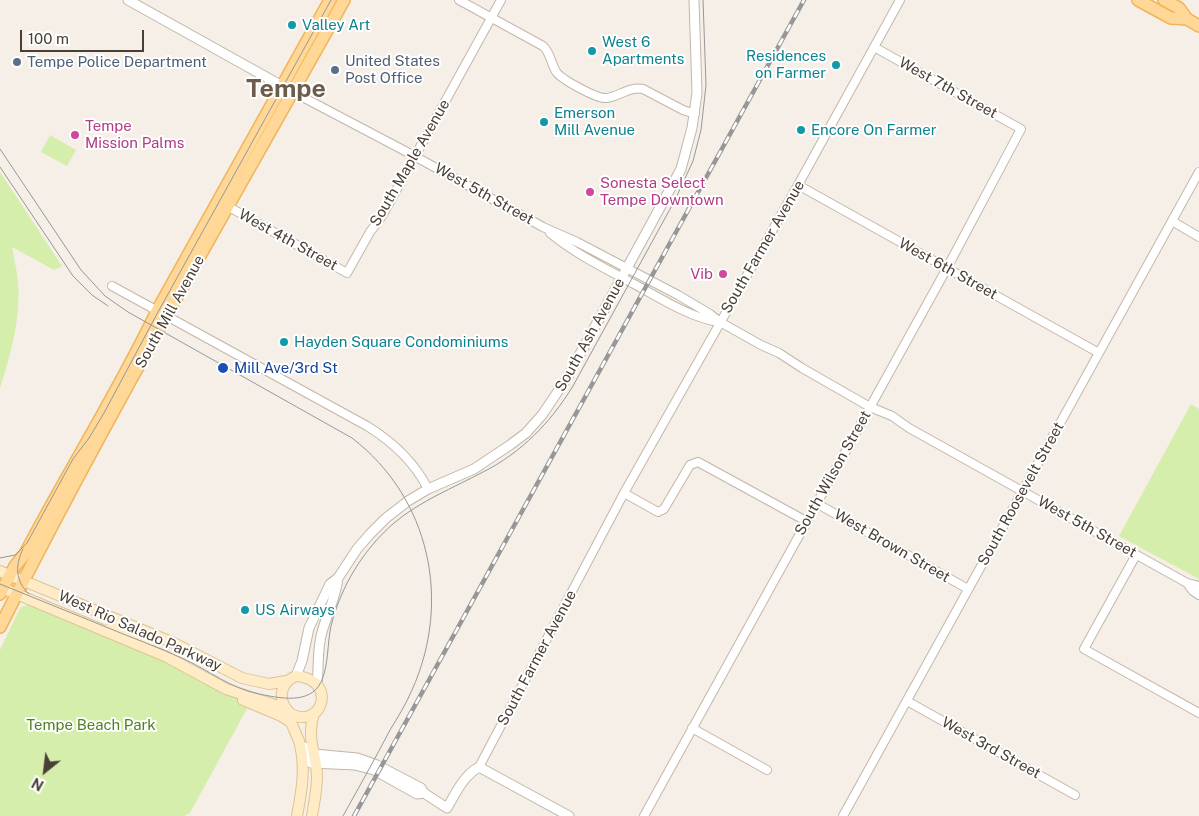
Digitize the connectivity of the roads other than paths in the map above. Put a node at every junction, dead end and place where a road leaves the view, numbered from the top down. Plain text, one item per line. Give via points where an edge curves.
1 (128, 0) edge
2 (330, 0) edge
3 (344, 0) edge
4 (459, 0) edge
5 (501, 0) edge
6 (694, 0) edge
7 (900, 0) edge
8 (1138, 0) edge
9 (1164, 0) edge
10 (491, 18) junction
11 (1187, 19) junction
12 (1199, 26) edge
13 (874, 47) junction
14 (282, 85) junction
15 (293, 92) junction
16 (695, 114) junction
17 (1021, 129) joint
18 (415, 156) junction
19 (1199, 172) edge
20 (231, 176) junction
21 (798, 185) junction
22 (229, 206) junction
23 (1172, 221) junction
24 (543, 227) junction
25 (1199, 236) edge
26 (626, 268) junction
27 (946, 268) junction
28 (347, 273) joint
29 (621, 277) junction
30 (112, 286) dead end
31 (162, 314) junction
32 (720, 322) junction
33 (1098, 353) junction
34 (870, 407) junction
35 (428, 489) junction
36 (1022, 491) junction
37 (624, 493) junction
38 (816, 503) junction
39 (806, 521) junction
40 (1136, 555) junction
41 (5, 573) edge
42 (338, 578) junction
43 (23, 581) junction
44 (1187, 583) junction
45 (1199, 586) edge
46 (968, 589) junction
47 (1, 590) edge
48 (17, 593) junction
49 (1199, 595) edge
50 (0, 627) edge
51 (104, 631) junction
52 (158, 637) junction
53 (296, 676) junction
54 (286, 682) junction
55 (317, 684) junction
56 (226, 689) junction
57 (907, 701) junction
58 (286, 709) junction
59 (314, 713) junction
60 (1199, 713) edge
61 (291, 722) junction
62 (692, 728) junction
63 (298, 741) junction
64 (315, 759) junction
65 (479, 767) junction
66 (767, 770) dead end
67 (1075, 795) dead end
68 (445, 812) edge
69 (298, 816) edge
70 (312, 816) edge
71 (569, 816) edge
72 (644, 816) edge
73 (842, 816) edge

1 - 14 street
2 - 14 main road, South Mill Avenue
3 - 15 main road, South Mill Avenue
4 - 10 street
5 - 10 street, South Maple Avenue
6 - 16 street, South Ash Avenue via 698,78
7 - 13 street, South Farmer Avenue
8 - 11 main road via 1171,18
9 - 11 main road via 1179,8
10 - 16 street via 543,46 554,69 562,77 599,98 610,98 638,88
10 - 18 street, South Maple Avenue
11 - 12 main road
13 - 17 street, West 7th Street
13 - 21 street, South Farmer Avenue
14 - 15 street
14 - 20 main road, South Mill Avenue
15 - 18 street, West 5th Street
15 - 22 main road, South Mill Avenue
16 - 26 street, South Ash Avenue via 681,168
17 - 27 street, South Wilson Street
18 - 24 street, West 5th Street
18 - 28 street, South Maple Avenue
19 - 23 street, South Roosevelt Street
20 - 22 main road via 233,185 225,200
20 - 31 main road, South Mill Avenue
21 - 27 street, West 6th Street
21 - 32 street, South Farmer Avenue
22 - 28 street, West 4th Street
22 - 31 main road, South Mill Avenue
23 - 25 street
23 - 33 street, South Roosevelt Street
24 - 26 street, West 5th Street
24 - 29 street, West 5th Street via 557,239
26 - 29 street, South Ash Avenue
26 - 32 street, West 5th Street
27 - 33 street, West 6th Street
27 - 34 street, South Wilson Street
29 - 32 street, West 5th Street via 707,320
29 - 35 street, South Ash Avenue via 567,378 537,421 495,456
30 - 31 street
31 - 35 street via 387,438 416,468
31 - 41 main road, South Mill Avenue via 140,345 25,554
31 - 43 main road, South Mill Avenue
32 - 34 street, West 5th Street via 776,357
32 - 37 street, South Farmer Avenue
33 - 36 street, South Roosevelt Street
34 - 36 street, West 5th Street
34 - 38 street, South Wilson Street
35 - 42 street, South Ash Avenue via 380,523
36 - 40 street, West 5th Street
36 - 46 street, South Roosevelt Street
37 - 39 street via 658,512 664,509 690,465 698,462
37 - 65 street, South Farmer Avenue
38 - 39 street, South Wilson Street
38 - 46 street, West Brown Street
39 - 62 street, South Wilson Street
40 - 44 street, West 5th Street
40 - 60 street via 1084,649
41 - 43 main road, West Rio Salado Parkway
41 - 47 main road, South Mill Avenue
42 - 53 street, South Ash Avenue via 330,584 309,628
42 - 55 street, South Ash Avenue via 318,652
43 - 48 main road, South Mill Avenue
43 - 52 main road, West Rio Salado Parkway
44 - 45 street, West 5th Street
44 - 49 street, West 5th Street
46 - 57 street, South Roosevelt Street
47 - 48 main road, West Rio Salado Parkway
48 - 50 main road, South Mill Avenue
48 - 51 main road, West Rio Salado Parkway
51 - 52 main road via 118,628 150,641
51 - 56 main road, West Rio Salado Parkway via 168,657
52 - 54 main road, West Rio Salado Parkway via 251,681
53 - 54 main road
53 - 55 main road
54 - 58 main road via 281,698
55 - 59 main road via 322,697
56 - 58 main road, West Rio Salado Parkway
56 - 61 main road, West Rio Salado Parkway
57 - 67 street, West 3rd Street
57 - 73 street, South Roosevelt Street
58 - 59 main road via 300,718
58 - 61 main road
59 - 64 main road via 310,732
61 - 63 main road
62 - 66 street
62 - 72 street, South Wilson Street
63 - 64 street via 303,744 308,760 311,763
63 - 69 main road via 304,778
64 - 68 street via 357,758 372,763 421,788
64 - 70 main road via 316,793
65 - 68 street, South Farmer Avenue via 465,779
65 - 71 street

